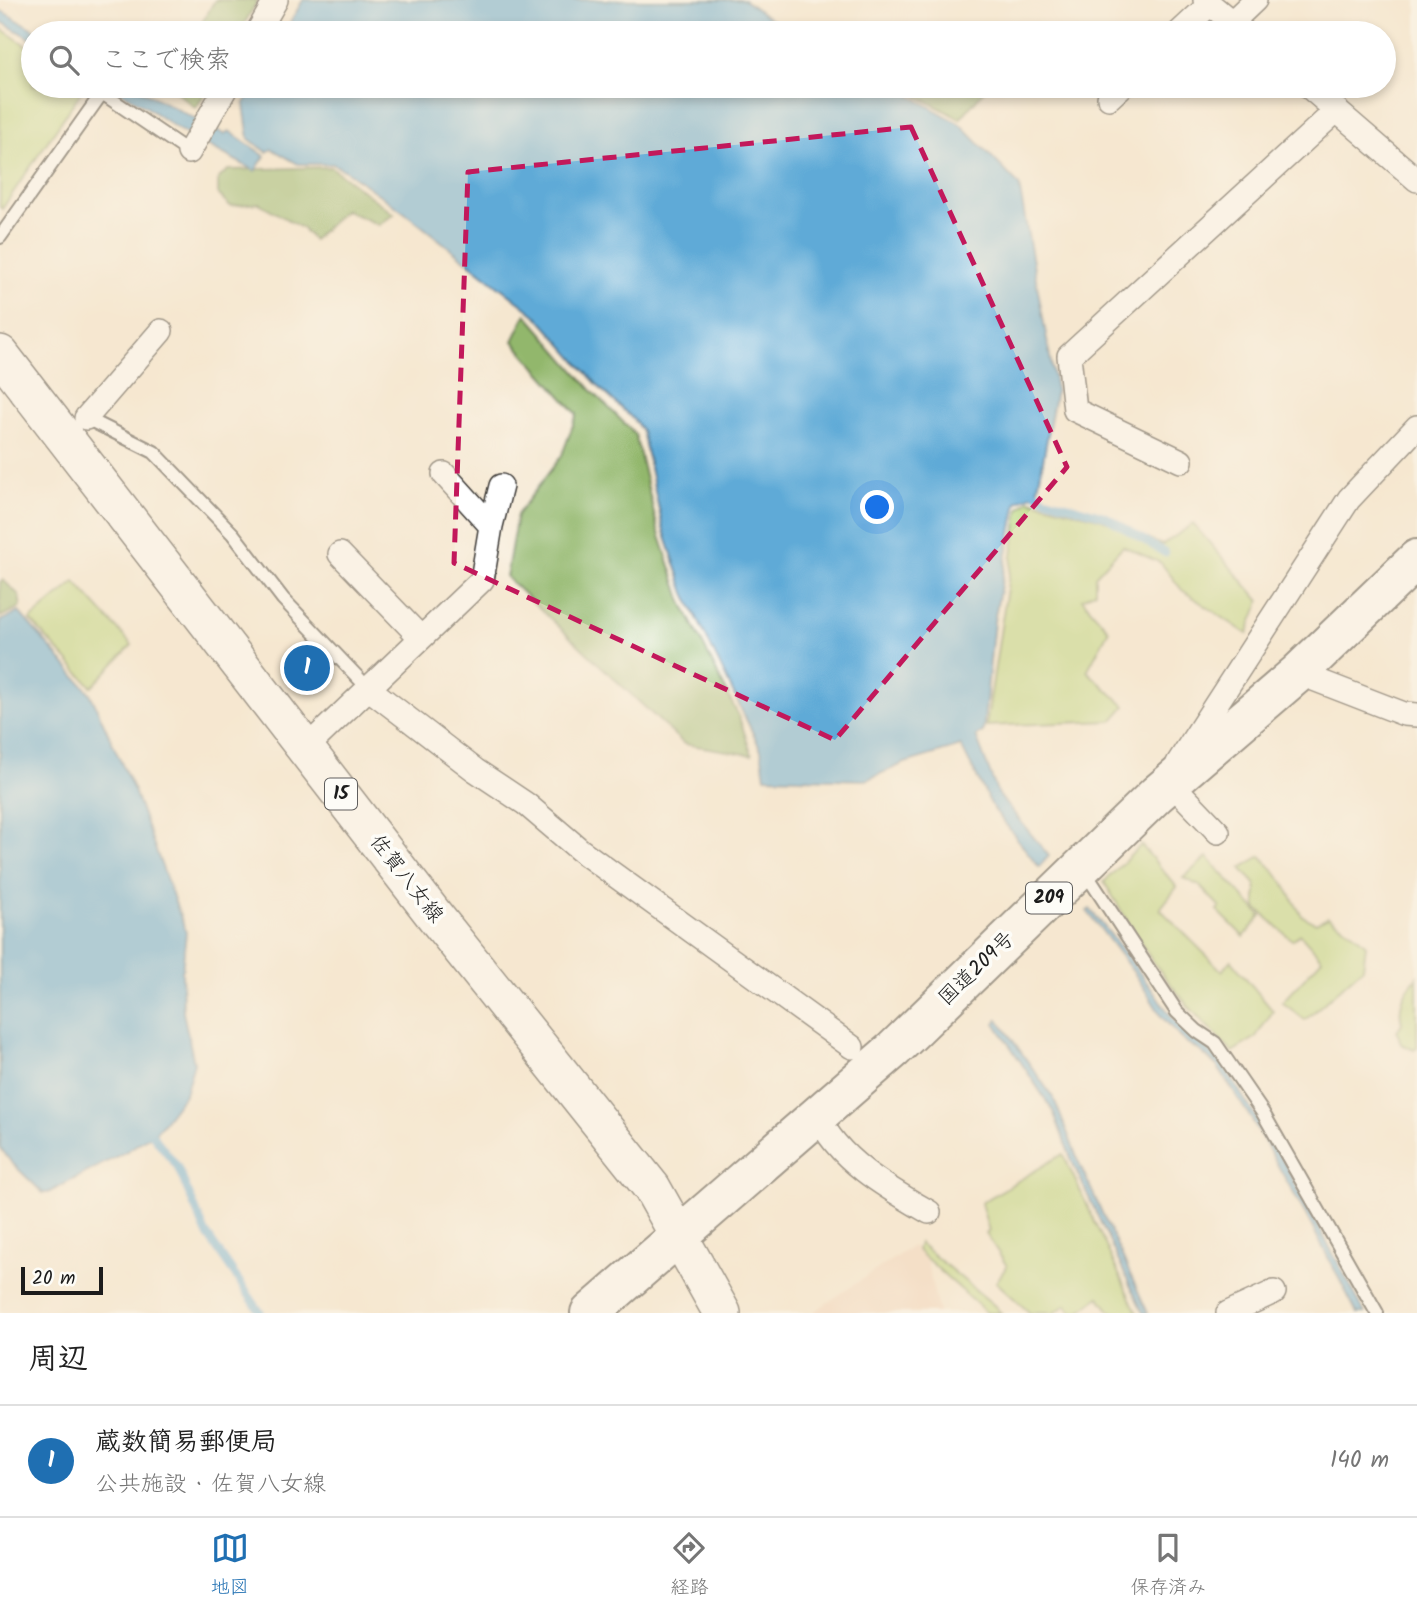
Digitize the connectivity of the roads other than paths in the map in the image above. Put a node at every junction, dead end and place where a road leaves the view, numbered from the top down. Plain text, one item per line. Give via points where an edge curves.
1 (276, 0) edge
2 (1255, 0) edge
3 (1208, 2) edge
4 (264, 21) edge
5 (1190, 21) edge
6 (1230, 21) edge
7 (1242, 21) edge
8 (98, 98) edge
9 (109, 98) edge
10 (220, 98) edge
11 (1322, 98) edge
12 (1337, 110) junction
13 (189, 152) joint
14 (1412, 166) edge
15 (0, 237) edge
16 (161, 331) dead end
17 (0, 354) edge
18 (75, 427) junction
19 (1417, 427) edge
20 (1181, 461) dead end
21 (444, 474) dead end
22 (501, 486) dead end
23 (491, 526) junction
24 (340, 554) dead end
25 (1417, 559) edge
26 (421, 638) junction
27 (1298, 673) junction
28 (368, 688) junction
29 (1417, 715) edge
30 (305, 748) junction
31 (1164, 789) junction
32 (1218, 832) dead end
33 (1082, 867) junction
34 (852, 1046) dead end
35 (818, 1115) junction
36 (929, 1212) dead end
37 (680, 1236) junction
38 (1274, 1292) dead end
39 (590, 1313) edge
40 (722, 1313) edge
41 (1228, 1313) edge
42 (1377, 1313) edge

1 - 4 street
2 - 7 street
3 - 5 street
3 - 6 street
8 - 15 lane
9 - 13 lane
10 - 13 street
11 - 12 street
12 - 14 street
12 - 20 street via 1069,356 1075,410
16 - 18 street
17 - 18 main road, 佐賀八女線 / 15
18 - 28 lane via 154,452
18 - 30 main road, 佐賀八女線 / 15
19 - 31 street via 1349,499
21 - 23 street
22 - 23 street
23 - 26 street via 482,580
24 - 26 street
25 - 27 highway, 国道209号 / 209
26 - 28 street
27 - 29 street
27 - 31 highway, 国道209号 / 209
28 - 30 street
28 - 34 street via 526,804 580,850
30 - 37 main road, 佐賀八女線 / 15 via 652,1188
31 - 32 street
31 - 33 highway, 国道209号 / 209
33 - 35 highway, 国道209号 / 209 via 893,1050
33 - 42 lane via 1177,1012 1215,1043 1262,1113
35 - 36 street via 832,1137 872,1178
35 - 37 highway, 国道209号 / 209
37 - 39 highway, 国道209号 / 209
37 - 40 main road, 佐賀八女線 / 15
38 - 41 street

